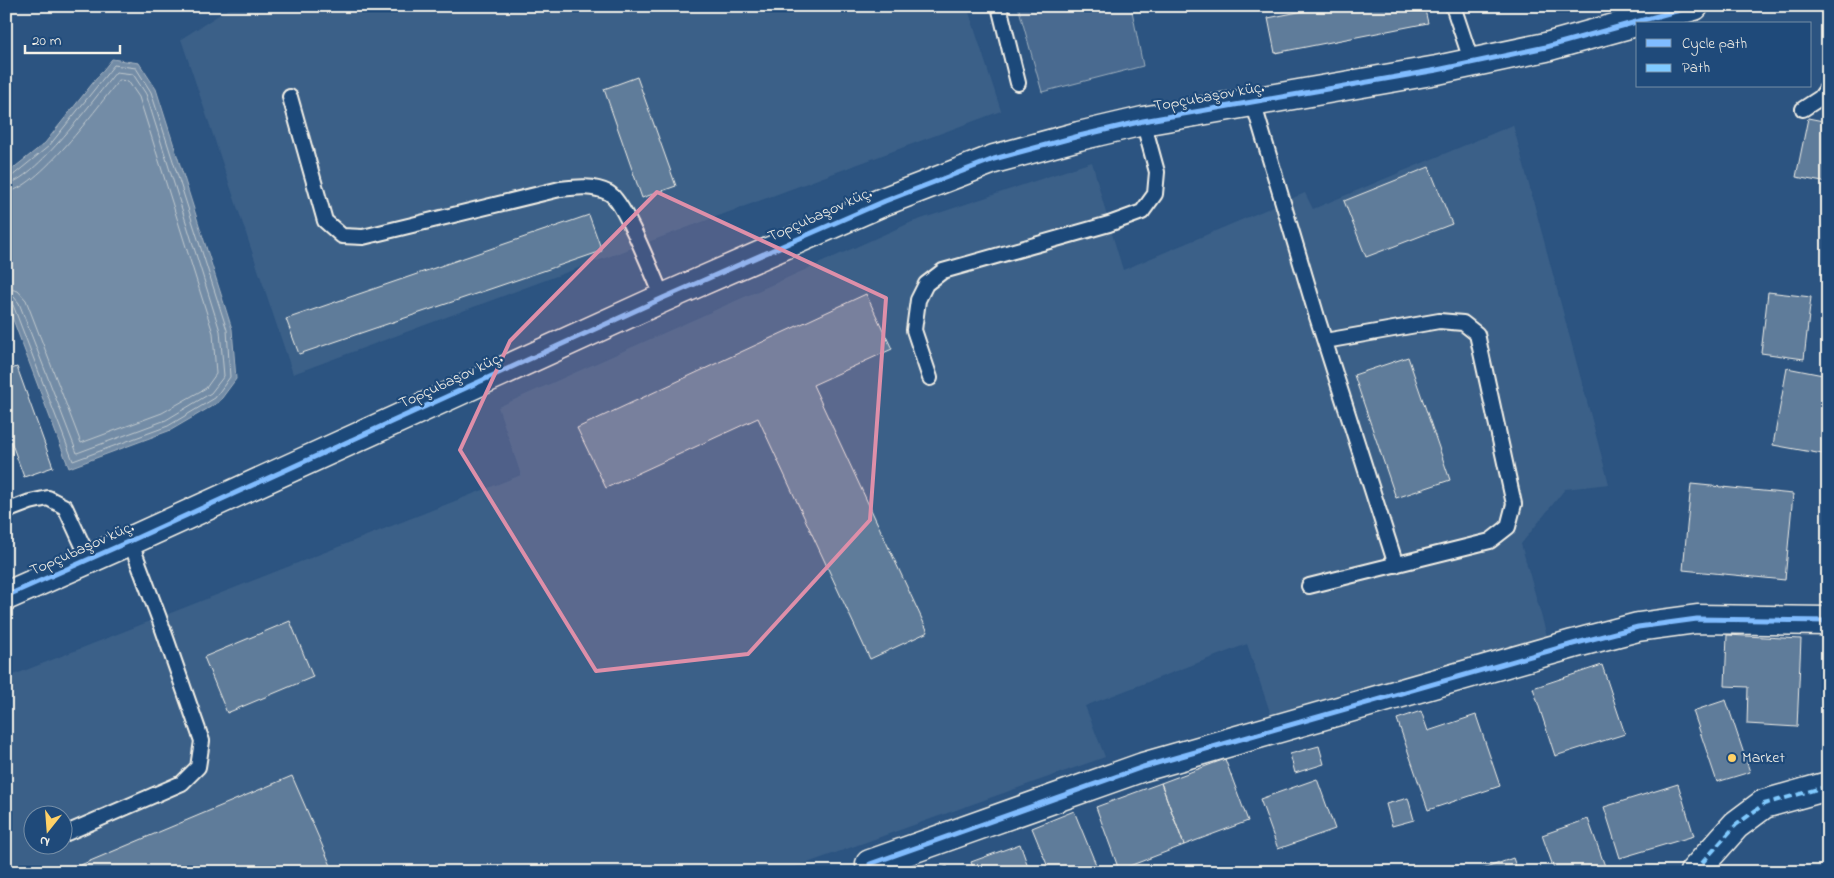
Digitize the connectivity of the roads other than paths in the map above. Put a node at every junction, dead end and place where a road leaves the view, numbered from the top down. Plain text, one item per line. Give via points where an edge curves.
1 (999, 6) edge
2 (1453, 6) edge
3 (1694, 6) edge
4 (1636, 22) edge
5 (1636, 22) edge
6 (1472, 63) junction
7 (1018, 83) dead end
8 (1828, 87) edge
9 (290, 97) dead end
10 (1253, 102) junction
11 (1803, 109) dead end
12 (1143, 121) junction
13 (663, 298) junction
14 (1325, 341) junction
15 (930, 378) dead end
16 (6, 511) edge
17 (130, 541) junction
18 (89, 558) junction
19 (1396, 565) junction
20 (1309, 586) dead end
21 (6, 596) edge
22 (1828, 621) edge
23 (1828, 786) edge
24 (72, 831) edge
25 (870, 864) dead end
26 (1694, 872) edge

1 - 7 lane
2 - 6 lane
3 - 4 street, Topçubaşov küç.
5 - 6 street, Topçubaşov küç.
6 - 10 street, Topçubaşov küç.
8 - 11 lane via 1820,98
9 - 13 lane via 325,221 342,236 363,237 560,189 586,186 610,194 623,209
10 - 12 street, Topçubaşov küç.
10 - 14 lane
12 - 13 street, Topçubaşov küç. via 994,159 885,201
12 - 15 lane via 1157,172 1155,194 1142,212 943,271 926,284 918,300 914,330
13 - 17 street, Topçubaşov küç.
14 - 19 lane
14 - 19 lane via 1439,321 1463,323 1477,334 1514,504 1508,527 1490,541
16 - 18 lane via 48,498 65,507
17 - 18 street, Topçubaşov küç.
17 - 24 lane via 202,741 198,767 182,783
18 - 21 street, Topçubaşov küç.
19 - 20 lane
22 - 25 street via 1697,619 1582,641 1143,767
23 - 26 street via 1764,804 1736,825

